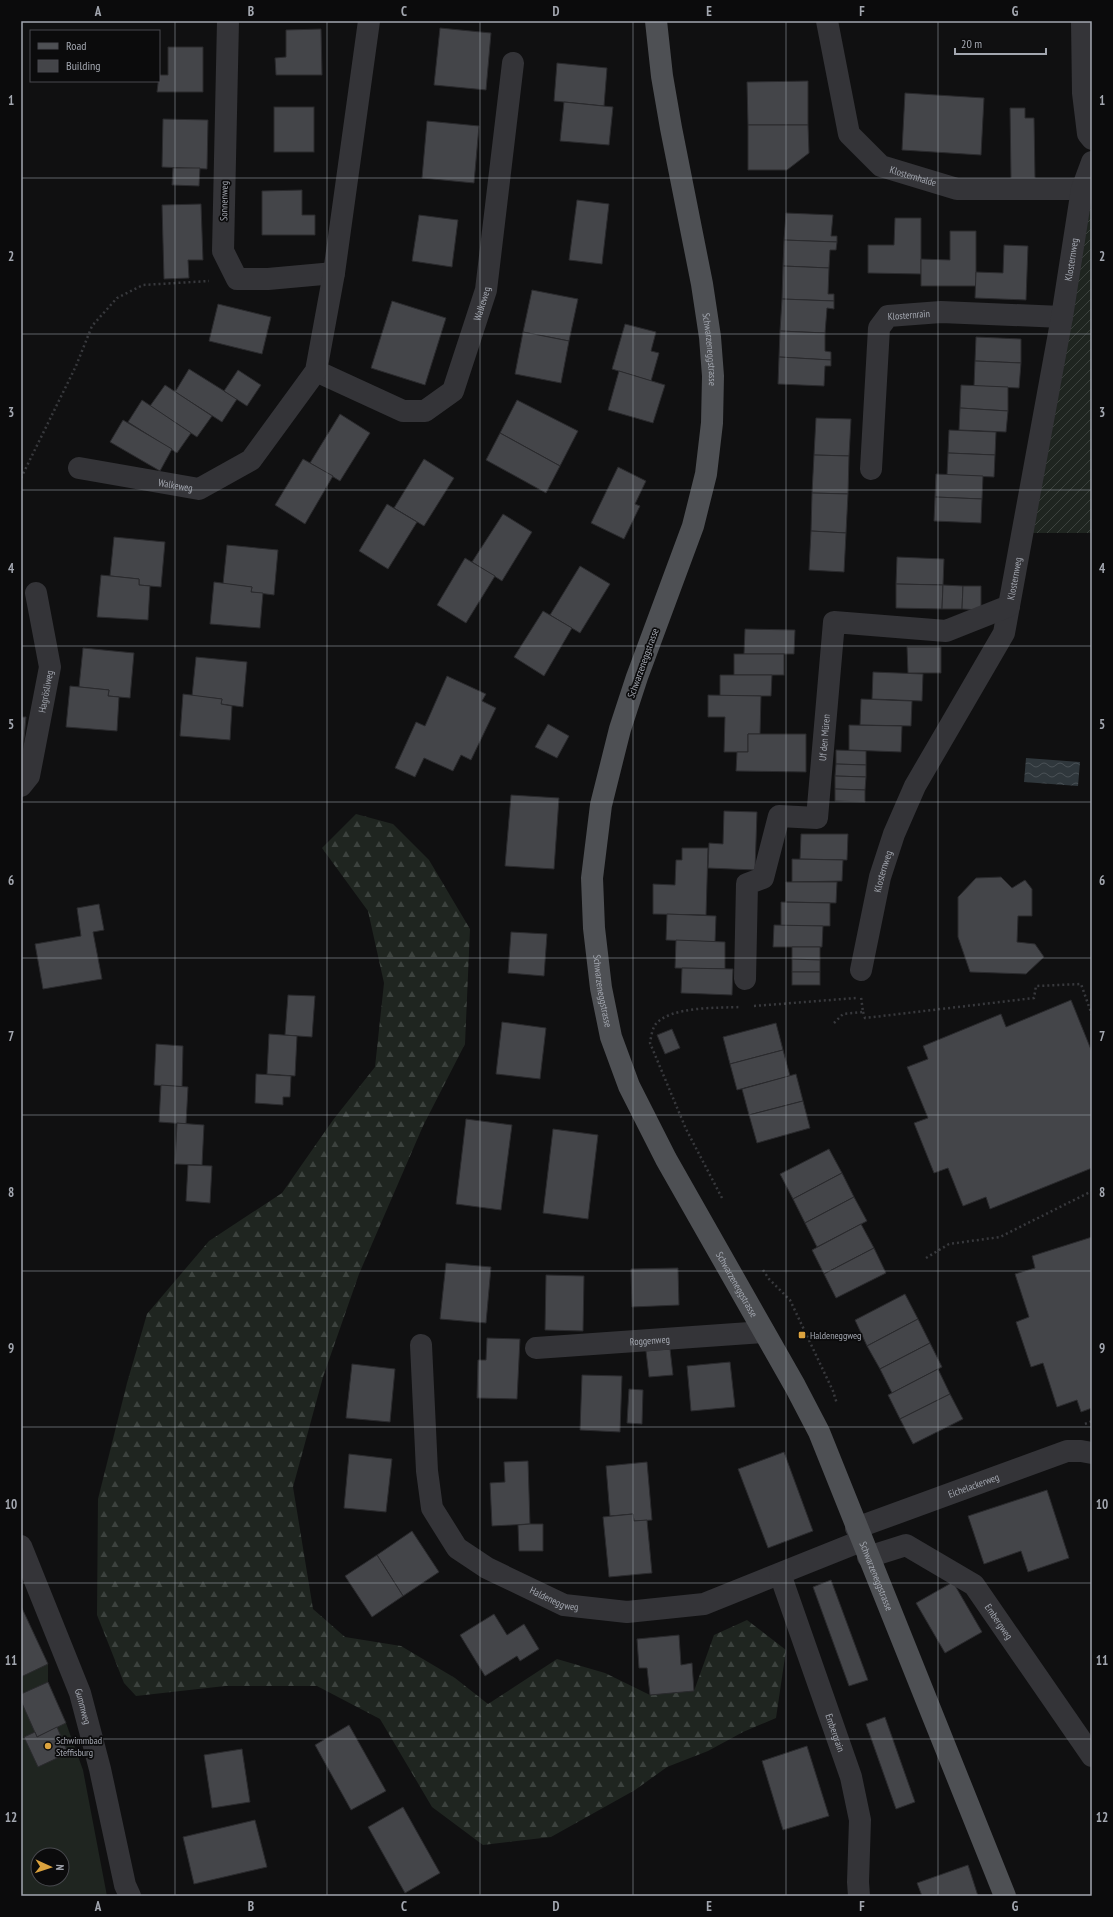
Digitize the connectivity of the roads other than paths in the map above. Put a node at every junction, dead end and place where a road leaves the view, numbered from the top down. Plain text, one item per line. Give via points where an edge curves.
1 (228, 21) edge
2 (369, 21) edge
3 (656, 21) edge
4 (827, 21) edge
5 (1082, 21) edge
6 (512, 63) dead end
7 (1092, 139) edge
8 (1092, 162) edge
9 (1082, 189) junction
10 (334, 273) junction
11 (1062, 317) junction
12 (316, 371) junction
13 (79, 468) dead end
14 (871, 468) dead end
15 (36, 593) dead end
16 (1009, 606) junction
17 (21, 786) edge
18 (861, 970) road end
19 (745, 979) dead end
20 (764, 1332) junction
21 (421, 1345) dead end
22 (536, 1348) dead end
23 (1092, 1453) edge
24 (862, 1542) junction
25 (21, 1546) edge
26 (780, 1574) junction
27 (1092, 1756) edge
28 (130, 1896) edge
29 (859, 1896) edge
30 (1005, 1896) edge

1 - 10 street, Sonnenweg via 223,251 237,279
2 - 10 street, Walkeweg
3 - 20 main road, Schwarzeneggstrasse via 668,113 710,337 713,376 712,423 706,474 693,526 637,677 620,729 601,805 592,878 594,928 601,988 611,1037 630,1086 666,1159
4 - 9 street, Klosternhalde via 849,134 881,166 957,189
5 - 7 street via 1083,93 1088,134
6 - 12 street, Walkeweg via 486,290 453,391 425,411 403,411
8 - 9 street, Klosternweg
9 - 11 street, Klosternweg
10 - 12 street, Walkeweg
11 - 14 street, Klosternrain via 941,312 888,316 879,328
11 - 16 street, Klosternweg
12 - 13 street, Walkeweg via 251,460 199,489
15 - 17 street, Hagrösliweg via 50,667 29,776
16 - 18 street, Klosternweg via 1004,633 916,786 894,834 880,877
16 - 19 street, Uf den Müren via 946,631 834,622 817,818 779,816 763,878 747,884
20 - 22 street, Roggenweg
20 - 24 main road, Schwarzeneggstrasse via 819,1432
21 - 26 street, Haldeneggweg via 427,1471 432,1508 457,1548 487,1568 564,1605 627,1612 704,1604
23 - 24 street, Eichelackerweg via 1067,1451
24 - 26 street, Haldeneggweg
24 - 27 street, Embergweg via 906,1545 974,1585
24 - 30 main road, Schwarzeneggstrasse
25 - 28 street, Gummweg via 80,1693
26 - 29 street, Embergrain via 851,1777 860,1820

